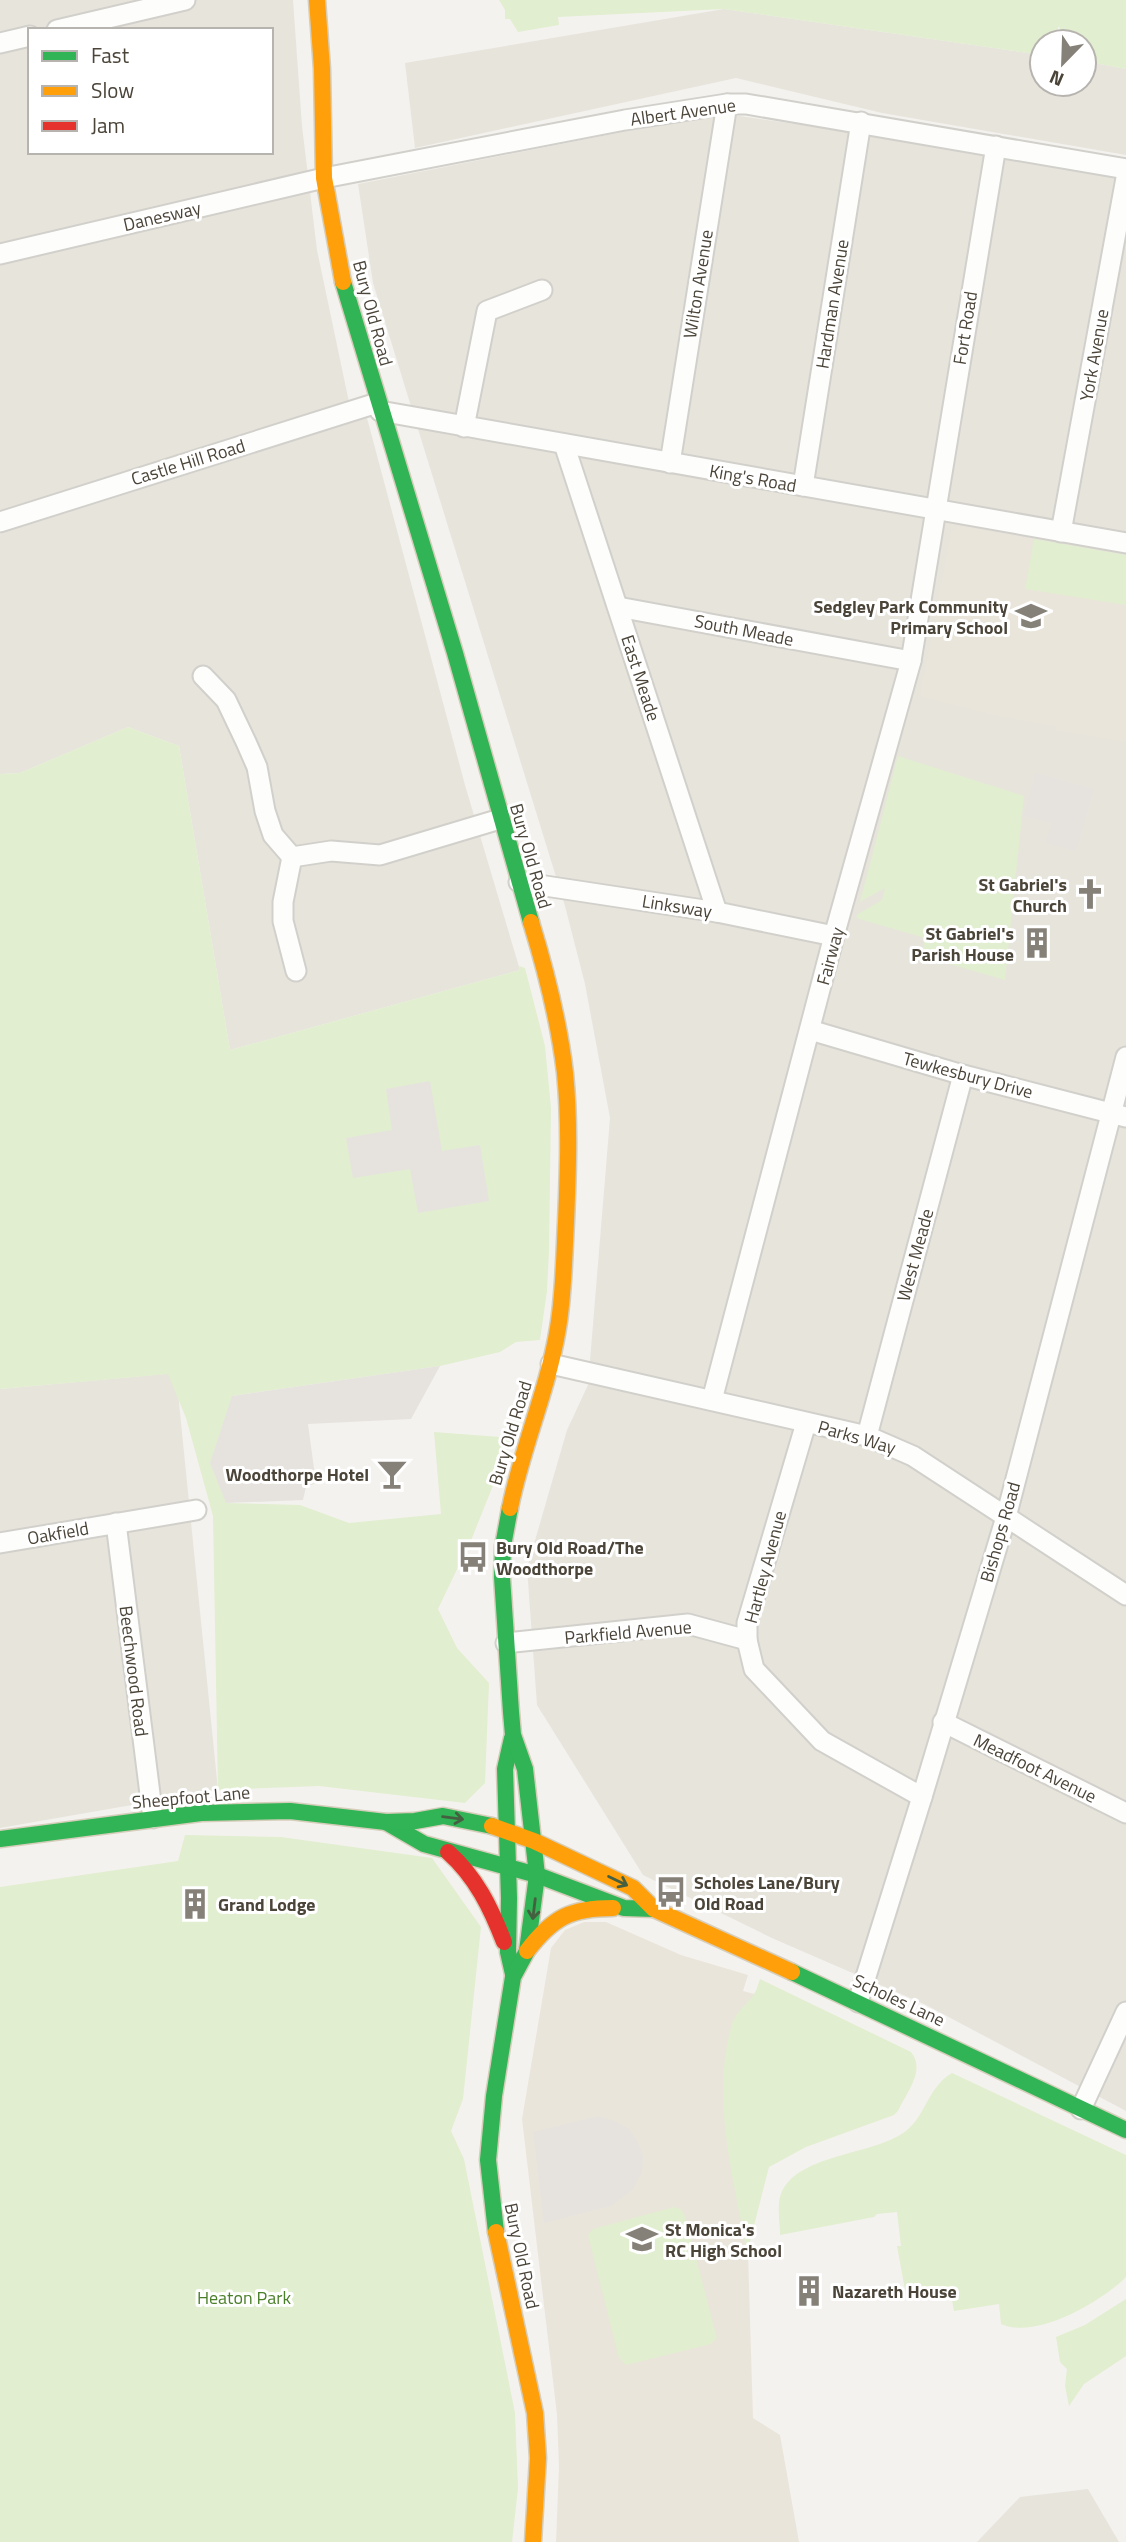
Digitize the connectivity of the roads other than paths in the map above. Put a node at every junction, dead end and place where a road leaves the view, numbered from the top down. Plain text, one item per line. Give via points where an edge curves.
1 (185, 0) edge
2 (317, 0) edge
3 (162, 3) edge
4 (65, 28) edge
5 (28, 36) edge
6 (0, 43) edge
7 (727, 104) junction
8 (861, 122) junction
9 (996, 146) junction
10 (1126, 169) edge
11 (324, 178) junction
12 (1126, 178) edge
13 (0, 254) edge
14 (542, 290) dead end
15 (379, 407) junction
16 (464, 426) junction
17 (564, 444) junction
18 (670, 463) junction
19 (803, 486) junction
20 (935, 510) junction
21 (0, 522) edge
22 (1061, 532) junction
23 (1126, 544) edge
24 (618, 607) junction
25 (911, 661) junction
26 (203, 676) dead end
27 (500, 819) junction
28 (292, 857) junction
29 (519, 882) junction
30 (717, 912) junction
31 (834, 936) junction
32 (296, 971) dead end
33 (810, 1030) junction
34 (1126, 1057) edge
35 (963, 1075) junction
36 (1118, 1115) edge
37 (551, 1364) junction
38 (712, 1400) junction
39 (806, 1423) junction
40 (867, 1436) junction
41 (196, 1510) dead end
42 (1006, 1517) junction
43 (116, 1523) junction
44 (0, 1543) edge
45 (1126, 1595) edge
46 (747, 1640) junction
47 (506, 1643) junction
48 (943, 1722) junction
49 (513, 1734) junction
50 (922, 1797) junction
51 (1126, 1814) edge
52 (153, 1818) junction
53 (386, 1822) junction
54 (0, 1839) edge
55 (507, 1839) junction
56 (534, 1841) junction
57 (447, 1851) junction
58 (509, 1868) junction
59 (537, 1875) junction
60 (624, 1908) junction
61 (654, 1909) junction
62 (527, 1951) junction
63 (508, 1952) junction
64 (513, 1978) junction
65 (858, 2002) junction
66 (1126, 2012) edge
67 (1080, 2109) junction
68 (1126, 2130) edge
69 (533, 2542) edge

1 - 3 street
2 - 11 main road, Bury Old Road
3 - 4 street
5 - 6 street
7 - 8 street, Albert Avenue
7 - 11 street, Albert Avenue
7 - 18 street, Wilton Avenue
8 - 9 street, Albert Avenue
8 - 19 street, Hardman Avenue
9 - 10 street, Albert Avenue
9 - 20 street, Fort Road
11 - 13 street, Danesway
11 - 15 main road, Bury Old Road via 345,295
12 - 22 street, York Avenue
14 - 16 street via 487,311
15 - 16 street, King's Road
15 - 21 street, Castle Hill Road
15 - 27 main road, Bury Old Road via 455,653
16 - 17 street, King's Road
17 - 18 street, King's Road
17 - 24 street, East Meade
18 - 19 street, King's Road
19 - 20 street, King's Road
20 - 22 street, King's Road
20 - 25 street, Fairway
22 - 23 street, King's Road
24 - 25 street, South Meade
24 - 30 street, East Meade
25 - 31 street, Fairway
26 - 28 street via 226,700 257,766 273,835
27 - 28 street via 380,855 331,851
27 - 29 main road, Bury Old Road
28 - 32 street via 283,921
29 - 30 street, Linksway
29 - 37 main road, Bury Old Road via 550,986 565,1073 568,1150 563,1286
30 - 31 street, Linksway
31 - 33 street, Fairway
33 - 35 street, Tewkesbury Drive
33 - 38 street, Fairway
34 - 36 street, Bishops Road
35 - 36 street, Tewkesbury Drive
35 - 40 street, West Meade
36 - 42 street, Bishops Road
37 - 38 street, Parks Way
37 - 47 main road, Bury Old Road via 507,1513 502,1577
38 - 39 street, Parks Way
39 - 40 street, Parks Way
39 - 46 street, Hartley Avenue via 747,1623
40 - 42 street, Parks Way via 914,1456
41 - 43 street, Oakfield
42 - 45 street, Parks Way
42 - 48 street, Bishops Road
43 - 44 street, Oakfield
43 - 52 street, Beechwood Road
46 - 47 street, Parkfield Avenue via 688,1624
46 - 50 street, Hartley Avenue via 754,1669 822,1741
47 - 49 main road, Bury Old Road
48 - 50 street, Bishops Road
48 - 51 street, Meadfoot Avenue
49 - 55 main road, Bury Old Road via 505,1769
49 - 56 main road, Bury Old Road via 524,1769
50 - 65 street, Bishops Road
52 - 53 main road, Sheepfoot Lane via 290,1811
52 - 54 main road, Sheepfoot Lane
53 -> 55 main road, Sheepfoot Lane via 415,1821 441,1831
53 - 57 main road, Sheepfoot Lane via 424,1844
55 - 56 main road
55 - 58 main road, Bury Old Road
55 - 59 main road
56 - 59 main road, Bury Old Road
56 -> 61 main road, Scholes Lane via 633,1888
57 - 58 main road, Sheepfoot Lane
57 - 63 main road via 476,1880
58 - 59 main road, Sheepfoot Lane
58 - 63 main road, Bury Old Road
59 - 60 main road, Scholes Lane
59 -> 62 main road, Bury Old Road
60 - 61 main road, Scholes Lane
60 - 62 main road via 583,1908 566,1913 544,1928
61 - 65 main road, Scholes Lane
62 - 64 main road, Bury Old Road
63 - 64 main road, Bury Old Road
64 - 69 main road, Bury Old Road via 488,2160 493,2216 535,2413 538,2458
65 - 67 main road, Scholes Lane
66 - 67 street
67 - 68 main road, Scholes Lane

